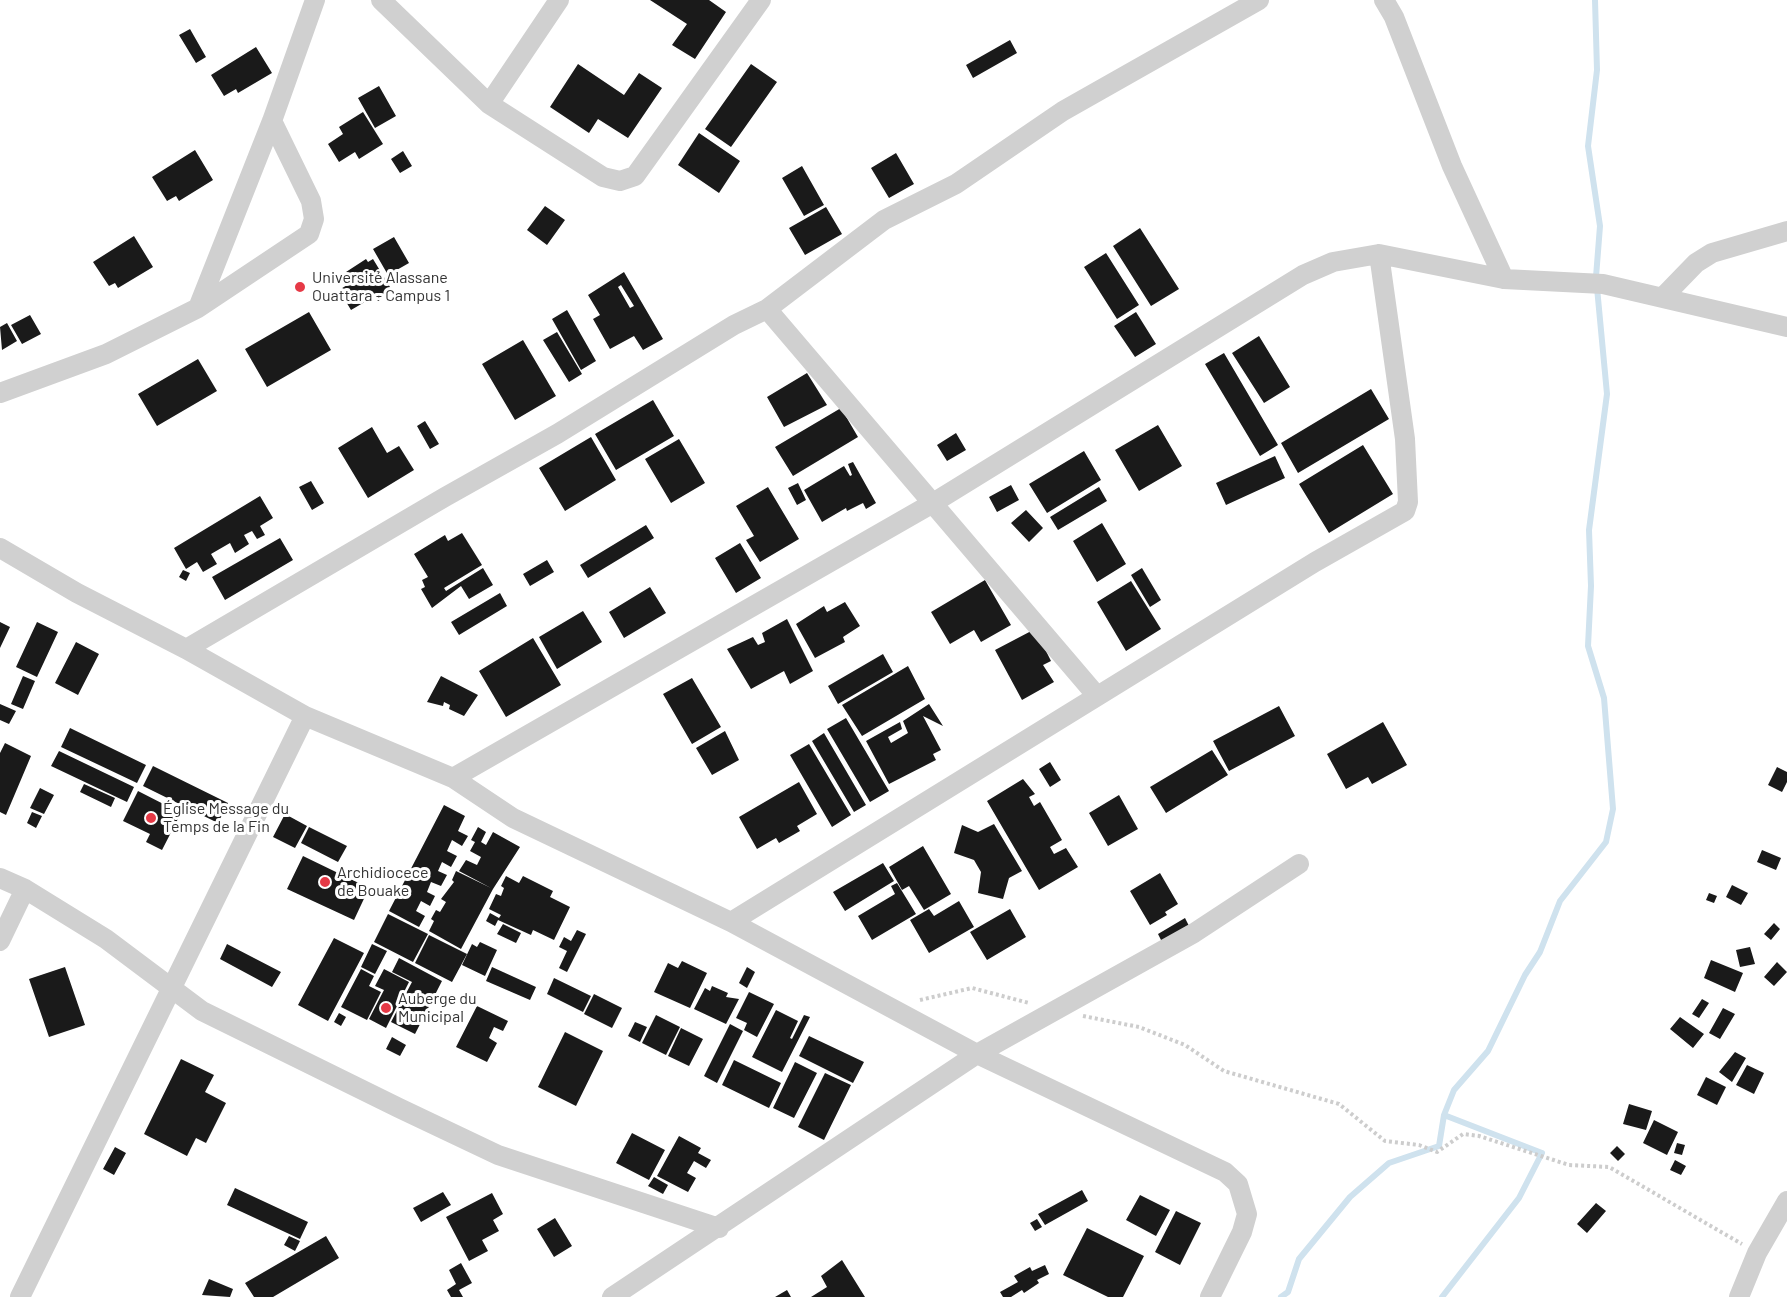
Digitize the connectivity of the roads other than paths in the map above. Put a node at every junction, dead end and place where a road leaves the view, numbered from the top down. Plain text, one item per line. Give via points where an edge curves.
1 (315, 0) edge
2 (381, 0) edge
3 (559, 0) edge
4 (761, 0) edge
5 (1259, 0) edge
6 (1384, 0) edge
7 (489, 104) junction
8 (272, 121) junction
9 (1787, 231) edge
10 (1379, 254) junction
11 (1504, 279) junction
12 (1664, 296) junction
13 (198, 308) junction
14 (767, 309) junction
15 (1787, 327) edge
16 (0, 393) edge
17 (933, 503) junction
18 (0, 548) edge
19 (186, 649) junction
20 (1097, 696) junction
21 (305, 716) junction
22 (453, 778) junction
23 (1299, 864) dead end
24 (0, 878) edge
25 (25, 890) junction
26 (731, 922) junction
27 (0, 941) edge
28 (172, 988) junction
29 (977, 1054) junction
30 (1787, 1201) edge
31 (719, 1228) junction
32 (20, 1297) edge
33 (612, 1297) edge
34 (1210, 1297) edge
35 (1739, 1297) edge

1 - 8 street
2 - 7 street
3 - 7 street
4 - 7 street via 635,176 621,181 603,177
5 - 14 street via 1063,111 956,184 884,220
6 - 11 street via 1452,166
8 - 13 street
8 - 13 street via 311,201 315,219 309,234
9 - 12 street via 1712,253
10 - 11 street
10 - 17 street via 1333,262 1303,275
10 - 20 street via 1405,440 1405,511
11 - 12 street via 1603,284
12 - 15 street
13 - 16 street via 106,354
14 - 17 street
14 - 19 street
17 - 20 street
17 - 22 street
18 - 19 street
19 - 21 street
20 - 26 street
21 - 22 street
21 - 28 street
22 - 26 street via 513,818
23 - 29 street via 1194,933
24 - 25 street
25 - 27 street
25 - 28 street via 106,939
26 - 29 street
28 - 31 street via 202,1011 498,1155
28 - 32 street
29 - 31 street
29 - 34 street via 1225,1172 1238,1184 1247,1214 1245,1223
30 - 35 street via 1757,1252
31 - 33 street

